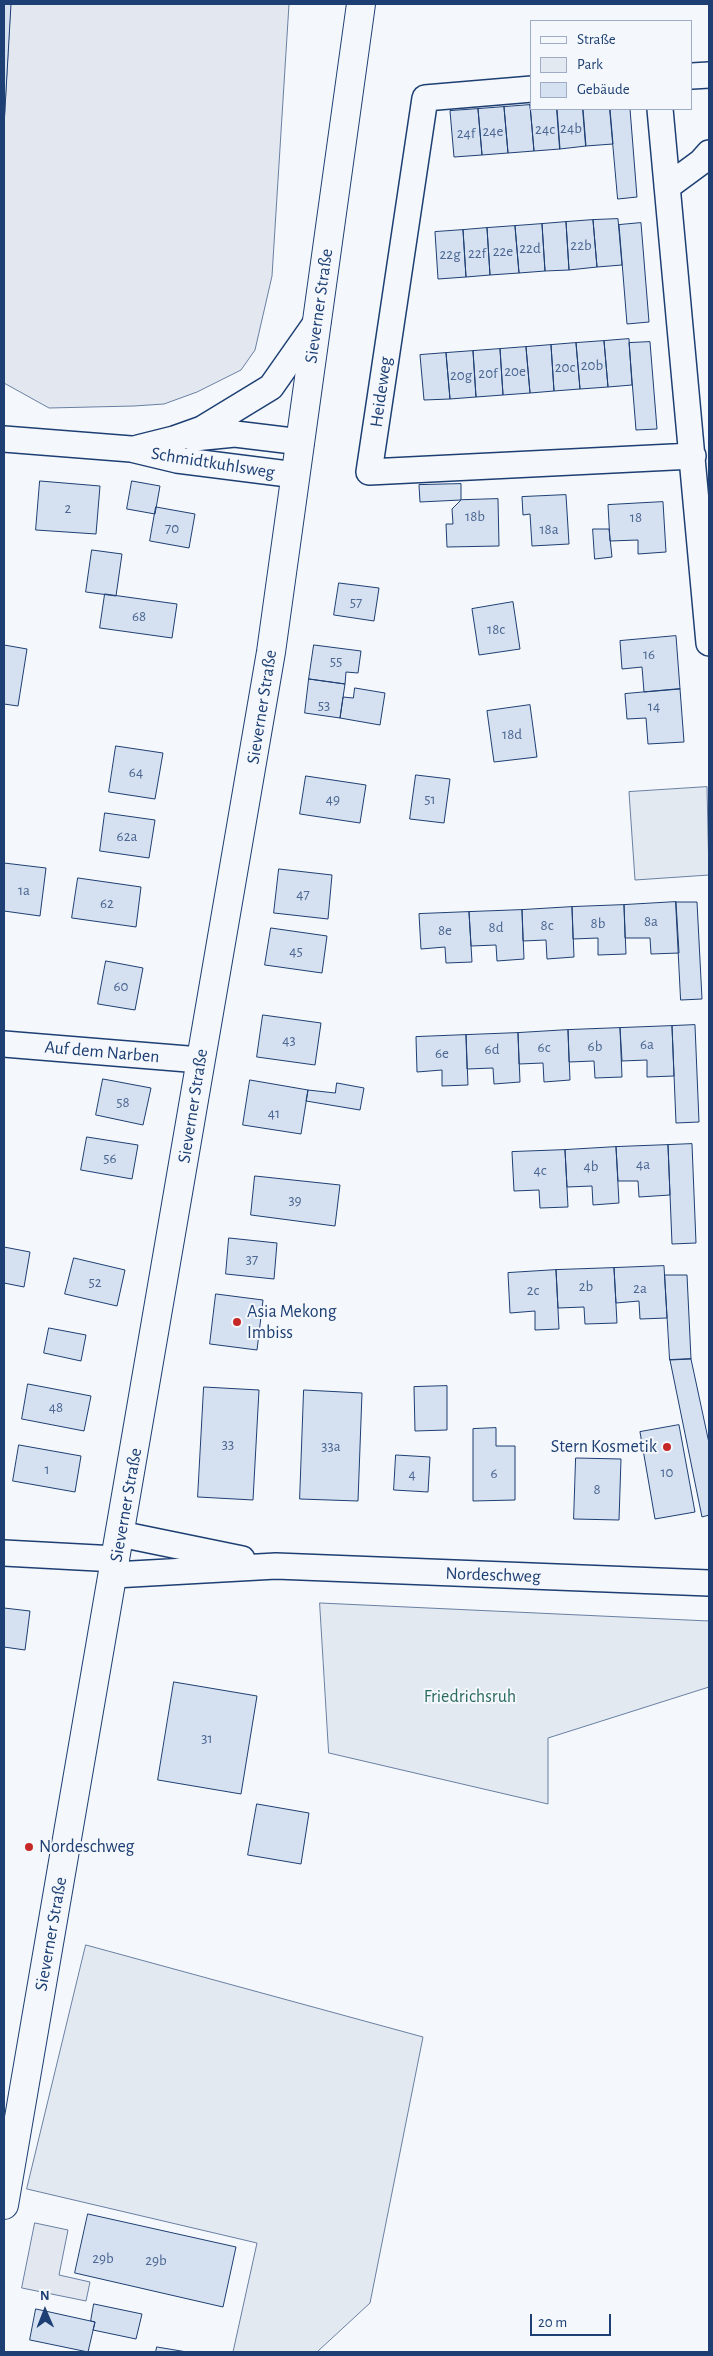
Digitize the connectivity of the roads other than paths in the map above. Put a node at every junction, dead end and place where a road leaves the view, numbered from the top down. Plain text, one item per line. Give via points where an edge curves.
1 (361, 4) edge
2 (709, 75) edge
3 (693, 76) edge
4 (530, 89) edge
5 (660, 110) edge
6 (709, 153) edge
7 (667, 187) junction
8 (318, 320) junction
9 (4, 439) edge
10 (174, 439) junction
11 (301, 442) junction
12 (131, 449) junction
13 (693, 456) junction
14 (296, 475) junction
15 (709, 643) edge
16 (4, 1044) edge
17 (200, 1060) junction
18 (4, 1553) edge
19 (117, 1556) junction
20 (276, 1566) junction
21 (709, 1583) edge
22 (4, 2205) edge

1 - 8 main road, Sieverner Straße
2 - 3 street
4 - 13 street, Heideweg via 425,98 370,472
5 - 7 street
6 - 7 street
7 - 13 street
8 - 10 street, Schmidtkuhlsweg via 271,387 224,418
8 - 11 main road, Sieverner Straße
9 - 12 street, Schmidtkuhlsweg
10 - 11 street, Schmidtkuhlsweg via 235,434
10 - 12 street, Schmidtkuhlsweg
11 - 14 main road, Sieverner Straße
12 - 14 street, Schmidtkuhlsweg via 177,460
13 - 15 street
14 - 17 main road, Sieverner Straße via 259,730
16 - 17 street, Auf dem Narben
17 - 19 main road, Sieverner Straße
18 - 19 street
19 - 20 street, Nordeschweg
19 - 20 street, Nordeschweg
19 - 22 main road, Sieverner Straße
20 - 21 street, Nordeschweg

